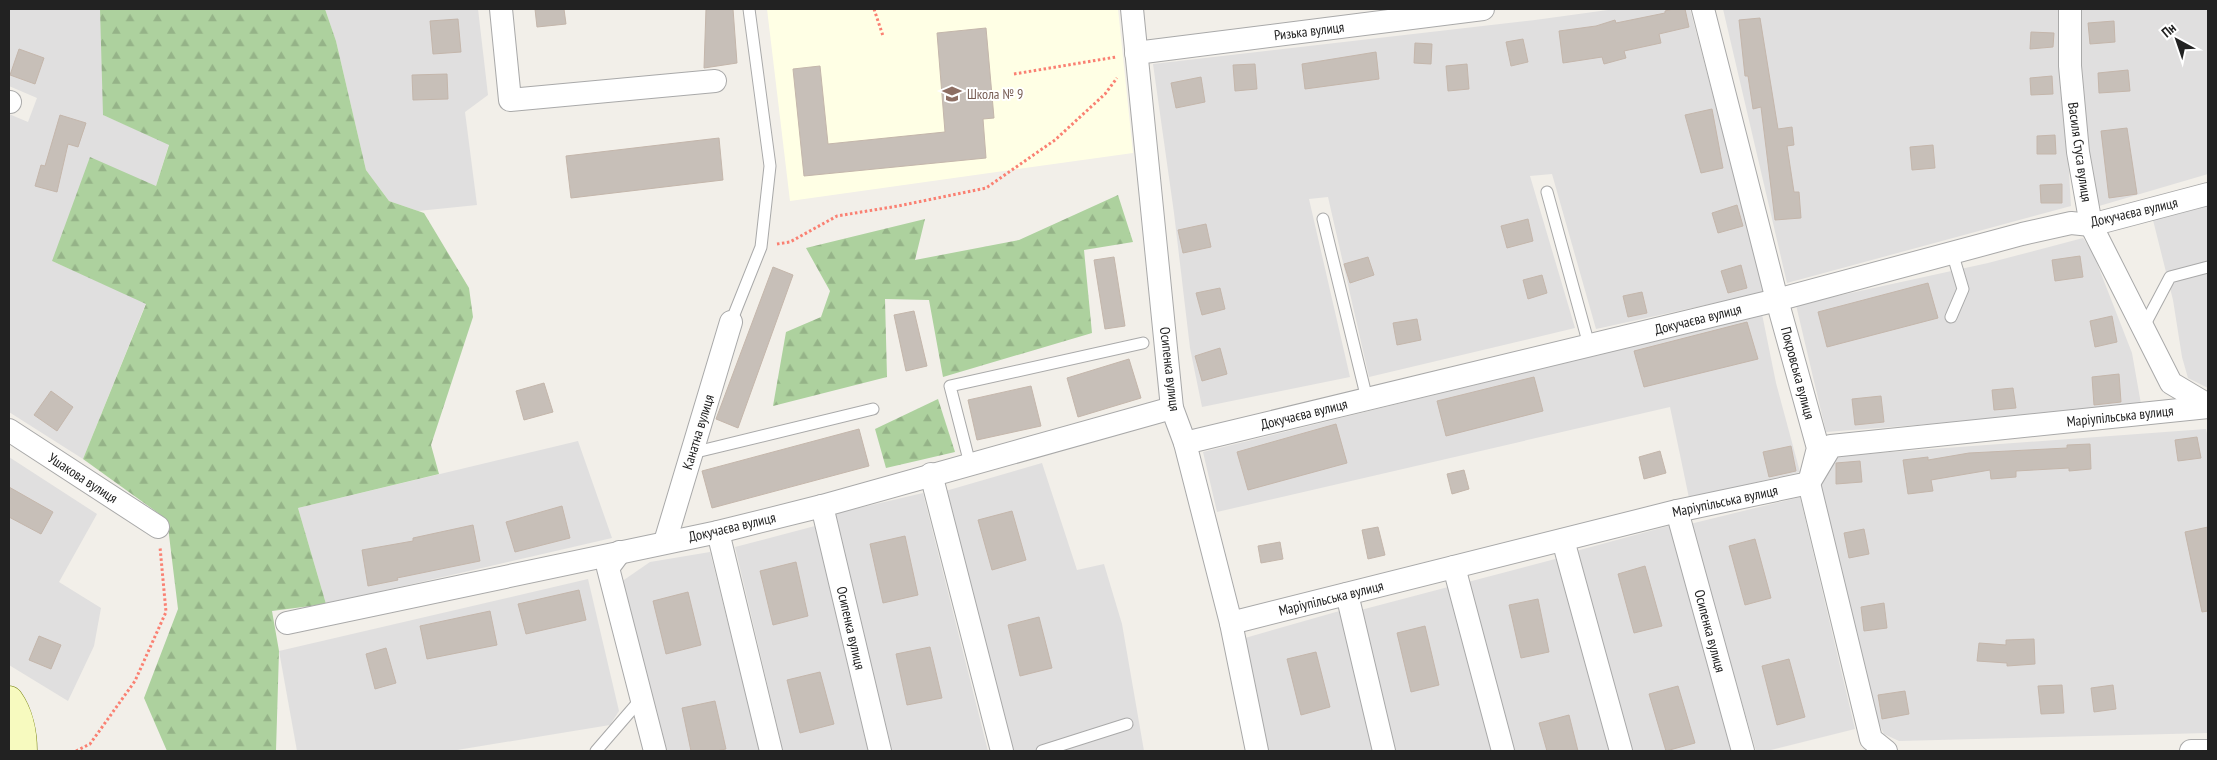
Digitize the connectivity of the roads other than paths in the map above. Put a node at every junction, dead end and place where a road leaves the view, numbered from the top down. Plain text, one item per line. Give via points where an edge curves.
1 (501, 9) edge
2 (749, 9) edge
3 (1132, 9) edge
4 (1483, 9) edge
5 (1702, 9) edge
6 (2070, 9) edge
7 (1136, 53) junction
8 (715, 81) dead end
9 (1547, 192) dead end
10 (2208, 194) edge
11 (1323, 219) dead end
12 (2091, 224) junction
13 (1952, 252) junction
14 (2208, 267) edge
15 (1778, 300) junction
16 (1950, 317) dead end
17 (731, 322) joint
18 (2143, 328) junction
19 (1143, 343) dead end
20 (1590, 345) junction
21 (1367, 399) junction
22 (2208, 406) edge
23 (1172, 408) junction
24 (873, 409) dead end
25 (9, 430) edge
26 (1185, 443) junction
27 (692, 453) junction
28 (970, 464) junction
29 (931, 474) junction
30 (1810, 483) junction
31 (822, 506) junction
32 (1677, 511) junction
33 (158, 527) road end
34 (718, 532) junction
35 (1563, 540) junction
36 (665, 542) junction
37 (620, 552) junction
38 (1454, 567) junction
39 (1347, 594) junction
40 (287, 623) dead end
41 (1231, 623) junction
42 (641, 699) junction
43 (9, 700) edge
44 (1127, 724) dead end
45 (1879, 745) edge
46 (23, 746) edge
47 (596, 751) edge
48 (654, 751) edge
49 (771, 751) edge
50 (880, 751) edge
51 (1002, 751) edge
52 (1042, 751) edge
53 (1257, 751) edge
54 (1384, 751) edge
55 (1502, 751) edge
56 (1621, 751) edge
57 (1743, 751) edge
58 (2191, 751) edge
59 (2208, 751) edge

1 - 8 street via 510,100
2 - 17 lane via 770,166 761,247
3 - 7 street, Осипенка вулиця
4 - 7 street, Ризька вулиця
5 - 15 street, Покровська вулиця
6 - 12 street, Василя Стуса вулиця via 2070,66 2078,152
7 - 23 street, Осипенка вулиця
9 - 20 lane
10 - 12 street, Докучаєва вулиця
11 - 21 lane
12 - 13 street, Докучаєва вулиця via 2071,223
12 - 18 street, Василя Стуса вулиця
13 - 15 street, Докучаєва вулиця
13 - 16 lane via 1963,289
14 - 18 lane via 2170,277
15 - 20 street, Докучаєва вулиця
15 - 30 street, Покровська вулиця via 1818,448
17 - 27 street, Канатна вулиця
18 - 22 street, Василя Стуса вулиця via 2171,384
19 - 28 lane via 950,386
20 - 21 street, Докучаєва вулиця
21 - 26 street, Докучаєва вулиця
22 - 30 street, Маріупільська вулиця via 1831,446
23 - 26 street, Осипенка вулиця
23 - 28 street, Докучаєва вулиця
24 - 27 lane
25 - 33 street, Ушакова вулиця
26 - 41 street, Осипенка вулиця
27 - 36 street, Канатна вулиця
28 - 29 street, Докучаєва вулиця
29 - 31 street, Докучаєва вулиця
29 - 51 street
30 - 32 street, Маріупільська вулиця
30 - 45 street, Покровська вулиця
31 - 34 street, Докучаєва вулиця
31 - 50 street, Осипенка вулиця
32 - 35 street, Маріупільська вулиця
32 - 57 street, Осипенка вулиця
34 - 36 street, Докучаєва вулиця
34 - 49 street
35 - 38 street, Маріупільська вулиця
35 - 56 street
36 - 37 street, Докучаєва вулиця
37 - 40 street, Докучаєва вулиця
37 - 42 street via 608,568
38 - 39 street, Маріупільська вулиця
38 - 55 street
39 - 41 street, Маріупільська вулиця
39 - 54 street
41 - 53 street, Осипенка вулиця
42 - 47 lane
42 - 48 street
43 - 46 street via 15,709
44 - 52 lane
58 - 59 street

